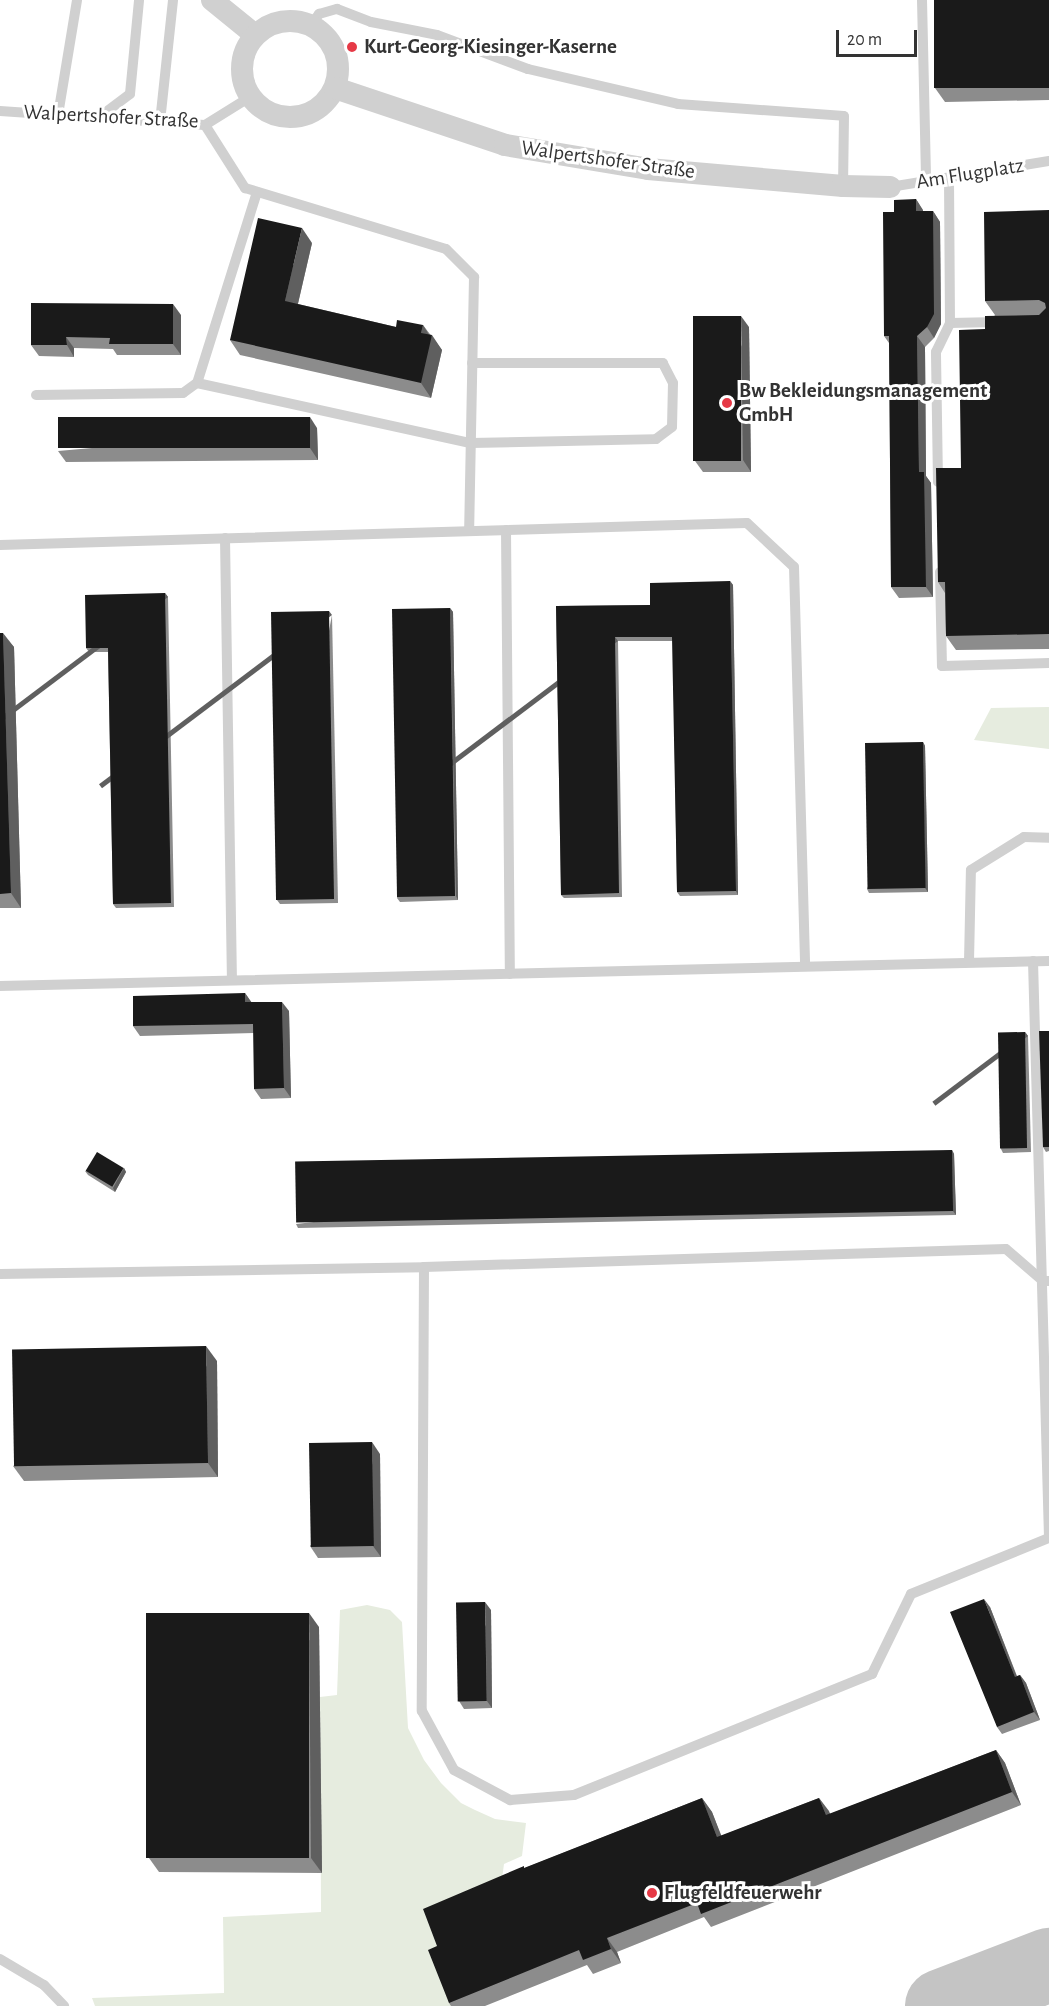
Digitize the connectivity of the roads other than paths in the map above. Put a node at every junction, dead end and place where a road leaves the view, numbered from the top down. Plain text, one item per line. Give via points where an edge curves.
1 (77, 0) edge
2 (139, 0) edge
3 (173, 0) edge
4 (212, 0) edge
5 (922, 0) edge
6 (310, 25) junction
7 (255, 35) junction
8 (335, 88) junction
9 (250, 97) junction
10 (0, 111) edge
11 (58, 115) junction
12 (98, 118) junction
13 (160, 122) junction
14 (205, 125) junction
15 (1049, 161) edge
16 (949, 179) junction
17 (926, 181) junction
18 (843, 186) junction
19 (890, 187) joint
20 (257, 192) junction
21 (1005, 322) edge
22 (950, 323) junction
23 (472, 363) junction
24 (197, 383) junction
25 (36, 395) dead end
26 (471, 443) junction
27 (939, 492) edge
28 (506, 530) junction
29 (470, 531) junction
30 (225, 538) junction
31 (0, 545) edge
32 (940, 561) edge
33 (1049, 663) edge
34 (1049, 838) edge
35 (1049, 960) edge
36 (1033, 961) junction
37 (969, 962) junction
38 (805, 966) junction
39 (510, 974) junction
40 (232, 980) junction
41 (0, 986) edge
42 (424, 1267) junction
43 (0, 1274) edge
44 (1046, 1281) edge
45 (1049, 1538) edge
46 (0, 1959) edge
47 (64, 2006) edge

1 - 11 lane
2 - 12 lane via 130,94
3 - 13 lane
4 - 7 street
5 - 17 lane
6 - 7 street via 281,21
6 - 8 street via 323,33 338,58
6 - 18 lane via 319,14 337,9 371,22 437,35 528,69 678,104 844,116
7 - 9 street via 242,65 243,82
8 - 9 street via 316,110 303,116 274,115
8 - 18 street, Walpertshofer Straße via 505,145 648,169
9 - 14 lane, Walpertshofer Straße
10 - 11 lane, Walpertshofer Straße
11 - 12 lane, Walpertshofer Straße
12 - 13 lane, Walpertshofer Straße
13 - 14 lane, Walpertshofer Straße
14 - 20 lane via 245,188
15 - 16 lane, Am Flugplatz
16 - 17 lane, Am Flugplatz
16 - 22 lane
17 - 19 lane, Am Flugplatz
18 - 19 street, Walpertshofer Straße
20 - 23 lane via 446,249 474,277
20 - 24 lane
21 - 22 lane
22 - 27 lane via 936,352
23 - 26 lane
23 - 26 lane via 663,363 673,383 672,427 656,439
24 - 25 lane via 183,393
24 - 26 lane
26 - 29 lane
28 - 29 lane
28 - 38 lane via 747,523 794,567
28 - 39 lane
29 - 30 lane
30 - 31 lane
30 - 40 lane
32 - 33 lane via 942,666
34 - 37 lane via 1024,837 971,870
35 - 36 lane
36 - 37 lane
36 - 44 lane
37 - 38 lane
38 - 39 lane
39 - 40 lane
40 - 41 lane
42 - 43 lane
42 - 44 lane via 1006,1249
42 - 45 lane via 422,1711 454,1770 510,1800 574,1795 872,1674 911,1594
44 - 45 lane
46 - 47 lane via 44,1985

